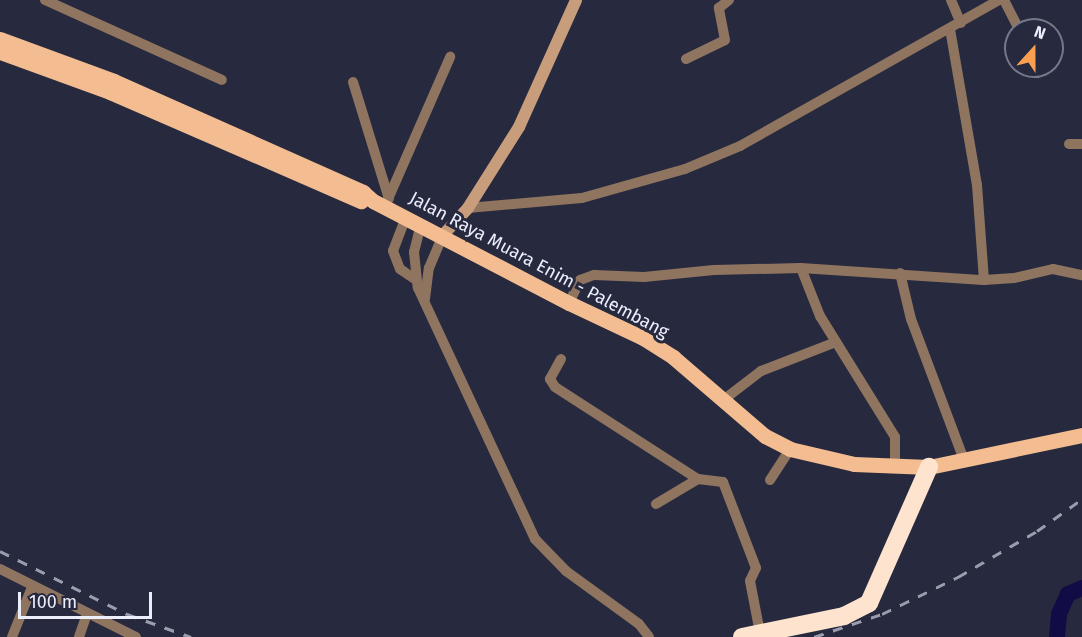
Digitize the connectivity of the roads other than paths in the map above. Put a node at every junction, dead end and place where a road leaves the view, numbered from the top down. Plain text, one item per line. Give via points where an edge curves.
1 (45, 0) edge
2 (576, 0) edge
3 (729, 0) edge
4 (951, 0) edge
5 (999, 0) edge
6 (1004, 0) edge
7 (1013, 18) edge
8 (960, 23) junction
9 (950, 29) junction
10 (0, 39) edge
11 (0, 52) edge
12 (450, 57) dead end
13 (686, 59) dead end
14 (222, 80) dead end
15 (353, 82) dead end
16 (1069, 144) dead end
17 (1082, 144) edge
18 (382, 202) junction
19 (468, 208) junction
20 (406, 217) junction
21 (421, 224) junction
22 (443, 235) junction
23 (801, 268) junction
24 (900, 273) junction
25 (1082, 274) edge
26 (415, 279) junction
27 (984, 280) junction
28 (424, 299) junction
29 (569, 303) junction
30 (836, 342) junction
31 (561, 359) dead end
32 (722, 401) junction
33 (1082, 435) edge
34 (790, 449) junction
35 (964, 460) junction
36 (929, 467) junction
37 (896, 468) junction
38 (698, 479) junction
39 (770, 480) dead end
40 (656, 504) dead end
41 (0, 569) edge
42 (32, 586) junction
43 (87, 614) junction
44 (760, 633) junction
45 (133, 636) edge
46 (12, 637) edge
47 (79, 637) edge
48 (649, 637) edge
49 (742, 637) edge

1 - 14 street
2 - 19 street via 519,127
3 - 13 street via 718,8 725,40
4 - 8 street
5 - 8 street
6 - 7 street
8 - 9 street
9 - 19 street via 740,146 684,169 582,198
9 - 27 street via 977,185
10 - 18 main road, Jalan Raya Muara Enim - Palembang via 114,81
11 - 18 main road, Jalan Raya Muara Enim - Palembang via 110,92 360,201
12 - 18 street
15 - 18 street
16 - 17 street
18 - 20 main road, Jalan Raya Muara Enim - Palembang
19 - 22 street
20 - 21 main road, Jalan Raya Muara Enim - Palembang
20 - 26 street via 393,251 400,269
21 - 22 main road, Jalan Raya Muara Enim - Palembang
21 - 26 street via 414,252
22 - 28 street via 429,268
22 - 29 main road, Jalan Raya Muara Enim - Palembang
23 - 24 street
23 - 29 street via 644,277 594,275 580,280
23 - 30 street
24 - 27 street
24 - 35 street via 911,320
25 - 27 street via 1053,269
26 - 28 street
28 - 48 street via 502,475 535,539 559,566 639,624
29 - 32 main road, Jalan Raya Muara Enim - Palembang via 643,338 673,357
30 - 32 street via 762,371
30 - 37 street via 895,437
31 - 38 street via 551,384
32 - 34 main road, Jalan Raya Muara Enim - Palembang via 765,436
33 - 35 main road, Jalan Raya Muara Enim - Palembang
34 - 37 main road, Jalan Raya Muara Enim - Palembang via 854,464
34 - 39 street
35 - 36 main road, Jalan Raya Muara Enim - Palembang
36 - 37 main road, Jalan Raya Muara Enim - Palembang
36 - 44 highway via 869,603 844,616
38 - 40 street
38 - 44 street via 723,482 734,502 756,568 750,581
41 - 42 street
42 - 43 street
42 - 46 street
43 - 45 street
43 - 47 street
44 - 49 highway

